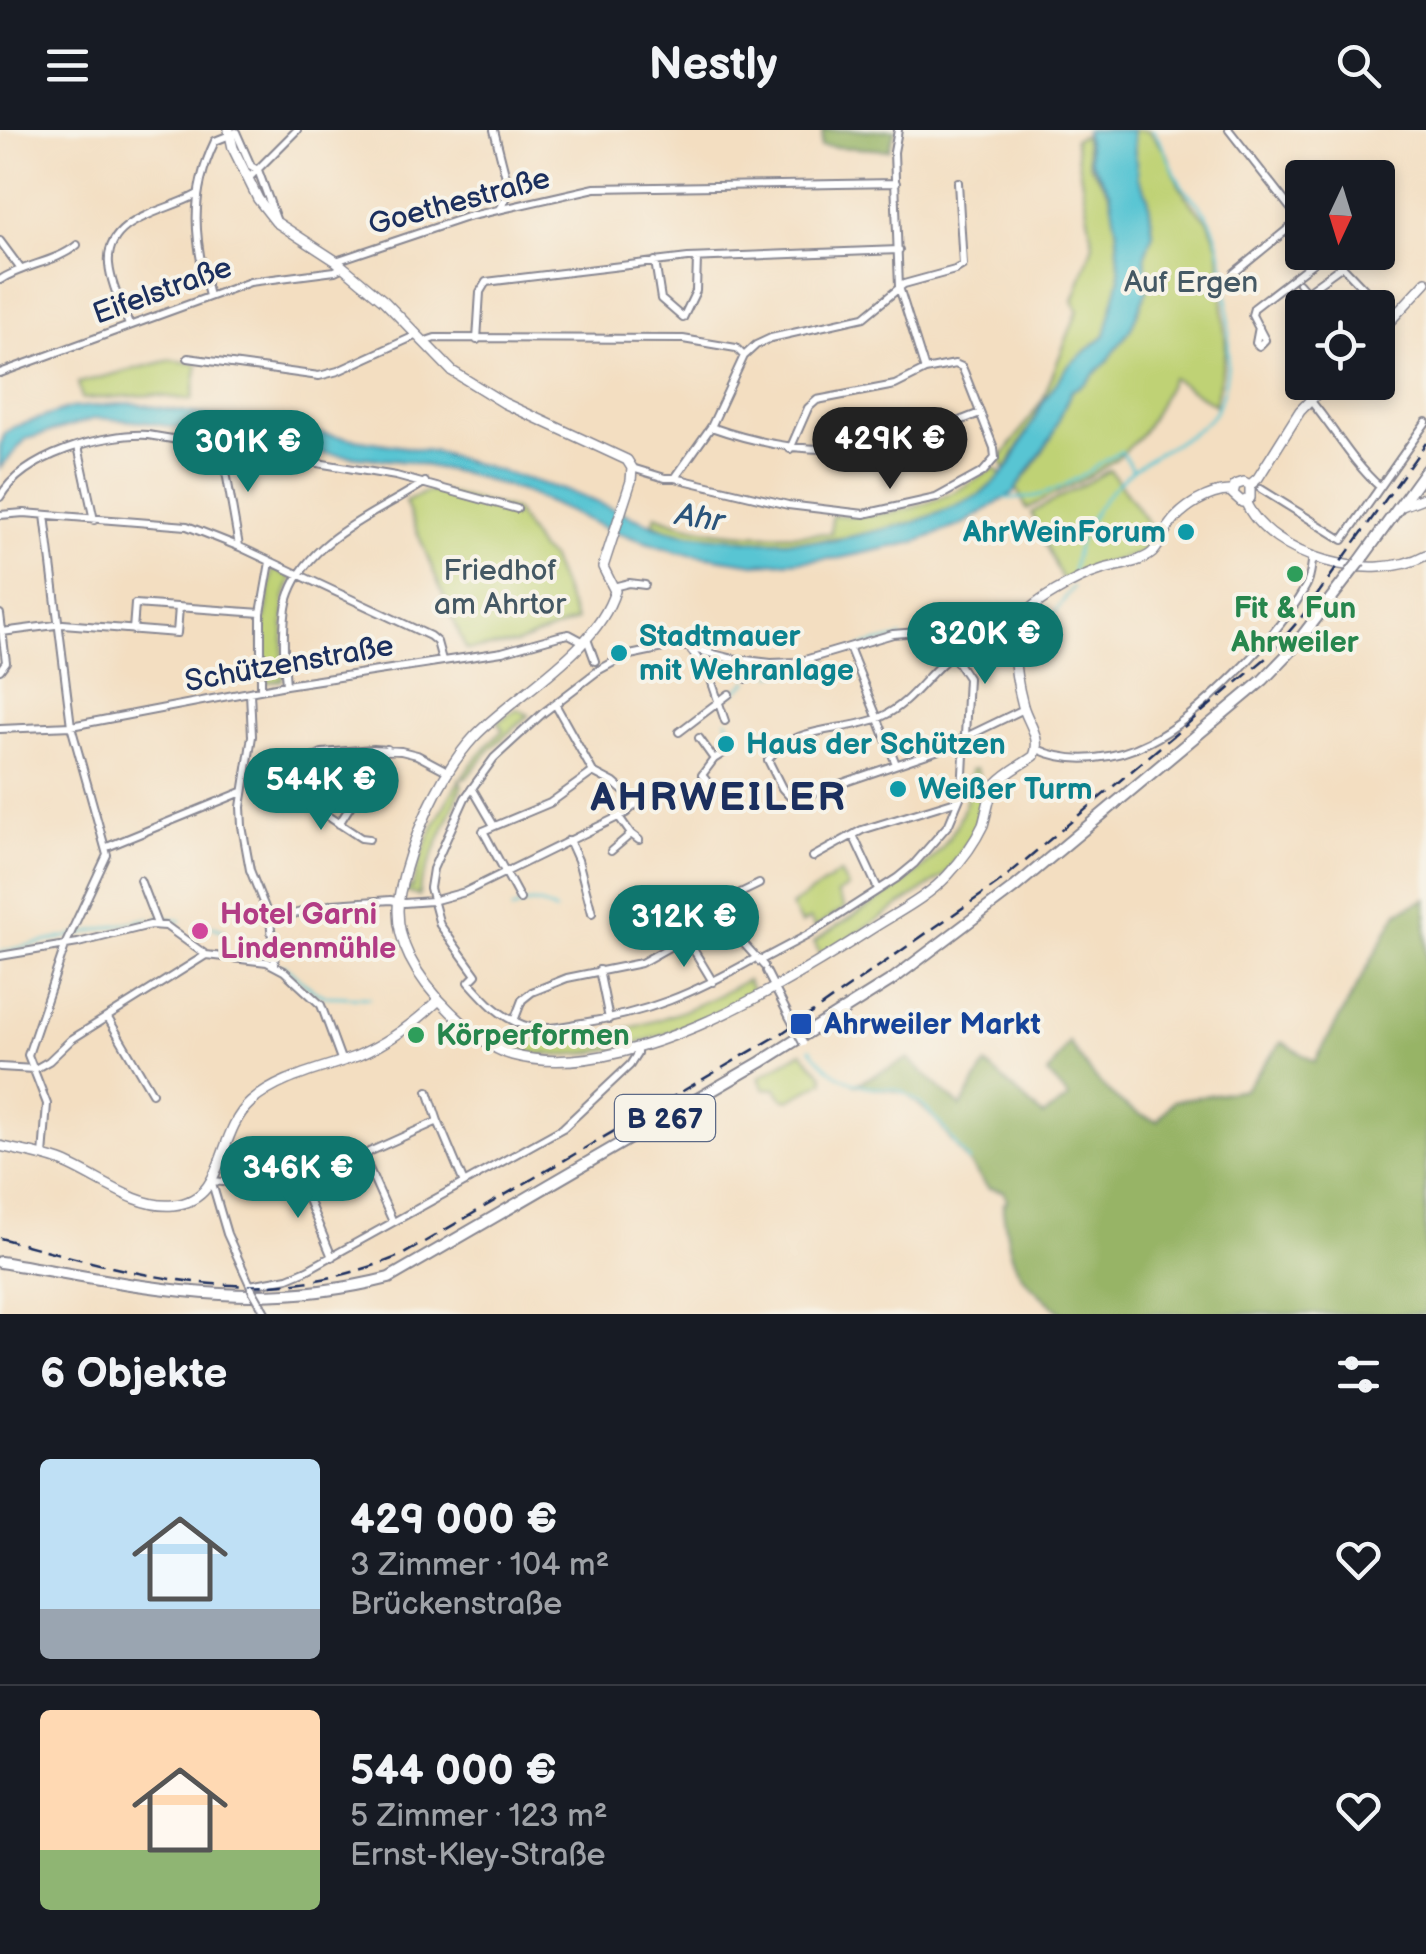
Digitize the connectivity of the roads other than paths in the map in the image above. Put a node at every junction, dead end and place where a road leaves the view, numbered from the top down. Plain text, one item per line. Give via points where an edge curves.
1 (297, 130) edge
2 (898, 130) edge
3 (1229, 130) edge
4 (496, 131) edge
5 (232, 132) edge
6 (258, 170) junction
7 (248, 179) junction
8 (958, 182) dead end
9 (896, 183) junction
10 (510, 193) junction
11 (196, 194) junction
12 (1285, 201) edge
13 (517, 205) junction
14 (499, 210) junction
15 (276, 222) junction
16 (1285, 233) edge
17 (0, 241) edge
18 (78, 246) dead end
19 (899, 250) junction
20 (697, 258) junction
21 (655, 261) junction
22 (340, 264) junction
23 (20, 268) junction
24 (1304, 270) edge
25 (1336, 270) edge
26 (1346, 270) edge
27 (1234, 272) dead end
28 (0, 280) edge
29 (1426, 282) edge
30 (1299, 284) dead end
31 (899, 287) junction
32 (1304, 290) edge
33 (1309, 290) edge
34 (1365, 290) edge
35 (210, 296) junction
36 (1395, 316) edge
37 (129, 326) junction
38 (1259, 327) dead end
39 (420, 339) junction
40 (477, 340) junction
41 (744, 356) junction
42 (188, 358) dead end
43 (925, 370) junction
44 (0, 373) edge
45 (1310, 400) joint
46 (980, 413) junction
47 (1426, 422) edge
48 (711, 427) junction
49 (78, 446) junction
50 (222, 449) junction
51 (790, 449) junction
52 (632, 468) junction
53 (396, 476) junction
54 (1424, 477) edge
55 (676, 478) junction
56 (424, 482) junction
57 (1255, 487) junction
58 (1380, 487) junction
59 (1232, 490) junction
60 (0, 496) edge
61 (402, 497) junction
62 (1426, 497) edge
63 (1245, 501) junction
64 (1399, 507) junction
65 (517, 509) dead end
66 (0, 515) edge
67 (45, 515) junction
68 (94, 520) junction
69 (240, 547) junction
70 (1426, 555) edge
71 (1313, 556) junction
72 (270, 562) junction
73 (299, 575) junction
74 (645, 586) dead end
75 (614, 587) junction
76 (178, 608) junction
77 (261, 613) junction
78 (0, 614) edge
79 (59, 624) junction
80 (1018, 626) junction
81 (133, 630) junction
82 (2, 632) junction
83 (584, 639) junction
84 (688, 647) junction
85 (849, 648) junction
86 (956, 652) junction
87 (442, 660) junction
88 (596, 663) junction
89 (771, 663) junction
90 (0, 670) edge
91 (747, 679) dead end
92 (286, 686) junction
93 (261, 690) junction
94 (250, 692) junction
95 (729, 694) dead end
96 (556, 704) junction
97 (719, 704) junction
98 (1024, 709) junction
99 (878, 719) junction
100 (726, 721) dead end
101 (70, 726) junction
102 (0, 729) edge
103 (679, 732) dead end
104 (965, 736) junction
105 (698, 738) dead end
106 (387, 749) junction
107 (1037, 749) junction
108 (725, 752) dead end
109 (714, 758) junction
110 (896, 764) junction
111 (449, 772) junction
112 (593, 772) junction
113 (472, 788) junction
114 (714, 790) dead end
115 (242, 792) junction
116 (960, 800) junction
117 (618, 816) junction
118 (339, 824) junction
119 (493, 824) junction
120 (631, 834) junction
121 (853, 835) junction
122 (369, 840) dead end
123 (569, 840) junction
124 (640, 840) dead end
125 (107, 847) junction
126 (612, 851) dead end
127 (812, 857) dead end
128 (507, 872) junction
129 (140, 880) dead end
130 (759, 884) dead end
131 (878, 890) junction
132 (520, 899) dead end
133 (432, 901) junction
134 (398, 902) junction
135 (592, 913) dead end
136 (722, 918) junction
137 (155, 919) junction
138 (270, 920) junction
139 (687, 938) junction
140 (68, 939) junction
141 (206, 955) junction
142 (0, 956) edge
143 (761, 964) junction
144 (275, 965) junction
145 (600, 970) junction
146 (712, 982) junction
147 (775, 987) junction
148 (439, 1000) junction
149 (108, 1018) junction
150 (610, 1020) junction
151 (514, 1021) junction
152 (804, 1045) dead end
153 (637, 1046) junction
154 (342, 1062) junction
155 (0, 1067) edge
156 (36, 1069) junction
157 (428, 1091) dead end
158 (152, 1092) dead end
159 (438, 1121) junction
160 (0, 1146) edge
161 (43, 1156) junction
162 (212, 1182) junction
163 (464, 1183) junction
164 (392, 1222) junction
165 (332, 1256) junction
166 (0, 1262) edge
167 (250, 1287) junction
168 (202, 1306) dead end
169 (302, 1306) dead end
170 (284, 1308) dead end
171 (244, 1310) dead end
172 (266, 1314) edge

1 - 6 street
2 - 9 street
3 - 12 street
4 - 10 street
5 - 6 street
5 - 7 main road
5 - 11 street via 215,141
6 - 7 street
6 - 15 street
7 - 15 main road
8 - 31 street via 963,265
9 - 13 street, Goethestraße via 595,188
9 - 19 street
10 - 13 street
10 - 14 street
11 - 35 street via 198,252
11 - 37 street via 133,222 114,239 109,264
13 - 14 street, Goethestraße
14 - 22 street, Goethestraße
15 - 22 main road
16 - 27 street
17 - 23 street
18 - 23 street
19 - 20 street
19 - 31 street
20 - 21 street
20 - 21 street via 696,291 683,318 659,294
21 - 40 street via 486,282
22 - 35 street, Eifelstraße via 335,271 250,282
22 - 39 main road
23 - 28 street
24 - 38 street via 1254,308
25 - 33 street
26 - 34 street
29 - 36 main road
30 - 32 street
31 - 41 street via 864,317 772,338
31 - 43 street
35 - 37 street, Eifelstraße
37 - 44 street, Eifelstraße
39 - 40 street
39 - 42 street via 318,376
39 - 52 main road via 477,389
40 - 41 street via 683,339 736,348
41 - 48 street
43 - 46 street via 962,367
43 - 51 street via 895,385 816,400
45 - 57 main road
45 - 58 street via 1353,463
46 - 51 street via 853,450
46 - 55 street via 995,458 983,472 936,498 864,514 788,505
47 - 58 street
48 - 51 street
48 - 55 street
49 - 50 street via 122,434
49 - 60 street via 23,473
49 - 68 street
50 - 53 street
50 - 69 street
52 - 55 street
52 - 75 main road via 606,552 604,574
53 - 56 street
53 - 61 street
54 - 64 main road, B 267
56 - 61 street
56 - 65 street
57 - 58 street via 1342,540
57 - 59 main road via 1241,482
57 - 63 main road
59 - 63 main road via 1236,500
59 - 80 main road via 1191,505 1148,556 1069,585 1024,614
61 - 73 street via 315,552
62 - 64 main road
63 - 71 main road via 1268,530
64 - 169 main road, B 267, bridge via 1290,652 1245,696 893,978 402,1270 357,1292
66 - 67 street
67 - 68 street
67 - 79 street
68 - 69 street via 171,523
69 - 72 street
70 - 71 main road via 1374,568
71 - 107 street via 1308,584 1262,644 1185,720 1148,742 1098,758
72 - 73 street
72 - 77 street
73 - 87 street via 430,636
73 - 92 street via 288,596
74 - 75 street
75 - 83 main road via 608,608
76 - 77 street
76 - 81 street via 177,633
76 - 81 street via 135,604
77 - 93 street
78 - 82 street
79 - 81 street
79 - 82 street
79 - 101 street
80 - 86 street
80 - 98 main road
82 - 90 street via 6,662
83 - 87 street, Schützenstraße via 569,634
83 - 88 street
83 - 111 main road via 472,740
84 - 88 street
84 - 89 street
84 - 97 street via 708,670
85 - 86 street via 918,632
85 - 89 street
85 - 99 street
86 - 99 street via 908,701
86 - 104 street via 968,678
87 - 92 street, Schützenstraße
88 - 96 street
89 - 91 street via 772,672
92 - 93 street, Schützenstraße
93 - 94 street, Schützenstraße
94 - 101 street, Schützenstraße
94 - 115 street via 252,736
95 - 97 street
96 - 112 street
96 - 113 street via 494,758
97 - 100 street
97 - 103 street
98 - 104 street
98 - 107 main road
99 - 110 street
99 - 110 street via 792,740 768,760 793,800
101 - 102 street, Schützenstraße
101 - 125 street
104 - 110 street
104 - 116 street
105 - 109 street
106 - 111 street via 418,754
106 - 118 street
106 - 118 street via 314,756 288,790
107 - 147 main road via 994,785 981,830 947,877
108 - 109 street
109 - 114 street via 702,775
111 - 134 main road via 420,829
112 - 117 street via 636,803
112 - 119 street via 550,802
113 - 119 street
113 - 133 street via 433,869
115 - 125 street
115 - 138 street via 250,870
116 - 121 street
116 - 131 street via 914,864
117 - 120 street
117 - 123 street
118 - 122 street
119 - 128 street via 483,831
120 - 124 street
120 - 126 street
121 - 127 street
121 - 131 street
123 - 128 street
123 - 135 street
125 - 140 street
128 - 132 street
128 - 133 street
129 - 137 street
130 - 136 street via 724,900
131 - 143 street
133 - 134 street
133 - 151 street via 476,975 469,982
134 - 138 street via 333,904
134 - 148 main road via 404,947
136 - 139 street
136 - 143 street
137 - 140 street via 78,943
137 - 141 street
138 - 144 street
139 - 145 street via 640,963
139 - 146 street
140 - 142 street
140 - 156 street via 28,1055
141 - 144 street
141 - 149 street
143 - 146 street
143 - 147 street
144 - 154 street via 320,1005
145 - 150 street
145 - 151 street via 532,992
146 - 150 street
147 - 152 street, bridge
147 - 153 main road via 696,1028
148 - 153 main road via 494,1048 516,1056 583,1057
148 - 154 main road via 390,1039
149 - 156 street
149 - 158 street
150 - 151 street via 542,1028
153 - 163 street via 630,1066 572,1122
154 - 162 main road via 253,1100 227,1136
155 - 156 street
156 - 161 street via 47,1104
157 - 159 street
159 - 163 street
159 - 164 street via 366,1155
160 - 161 main road
161 - 162 main road via 160,1205 192,1200
162 - 165 street via 294,1166
162 - 167 street
163 - 164 street
164 - 165 street
165 - 167 street via 288,1278
166 - 168 main road
167 - 172 street, bridge
170 - 171 main road

